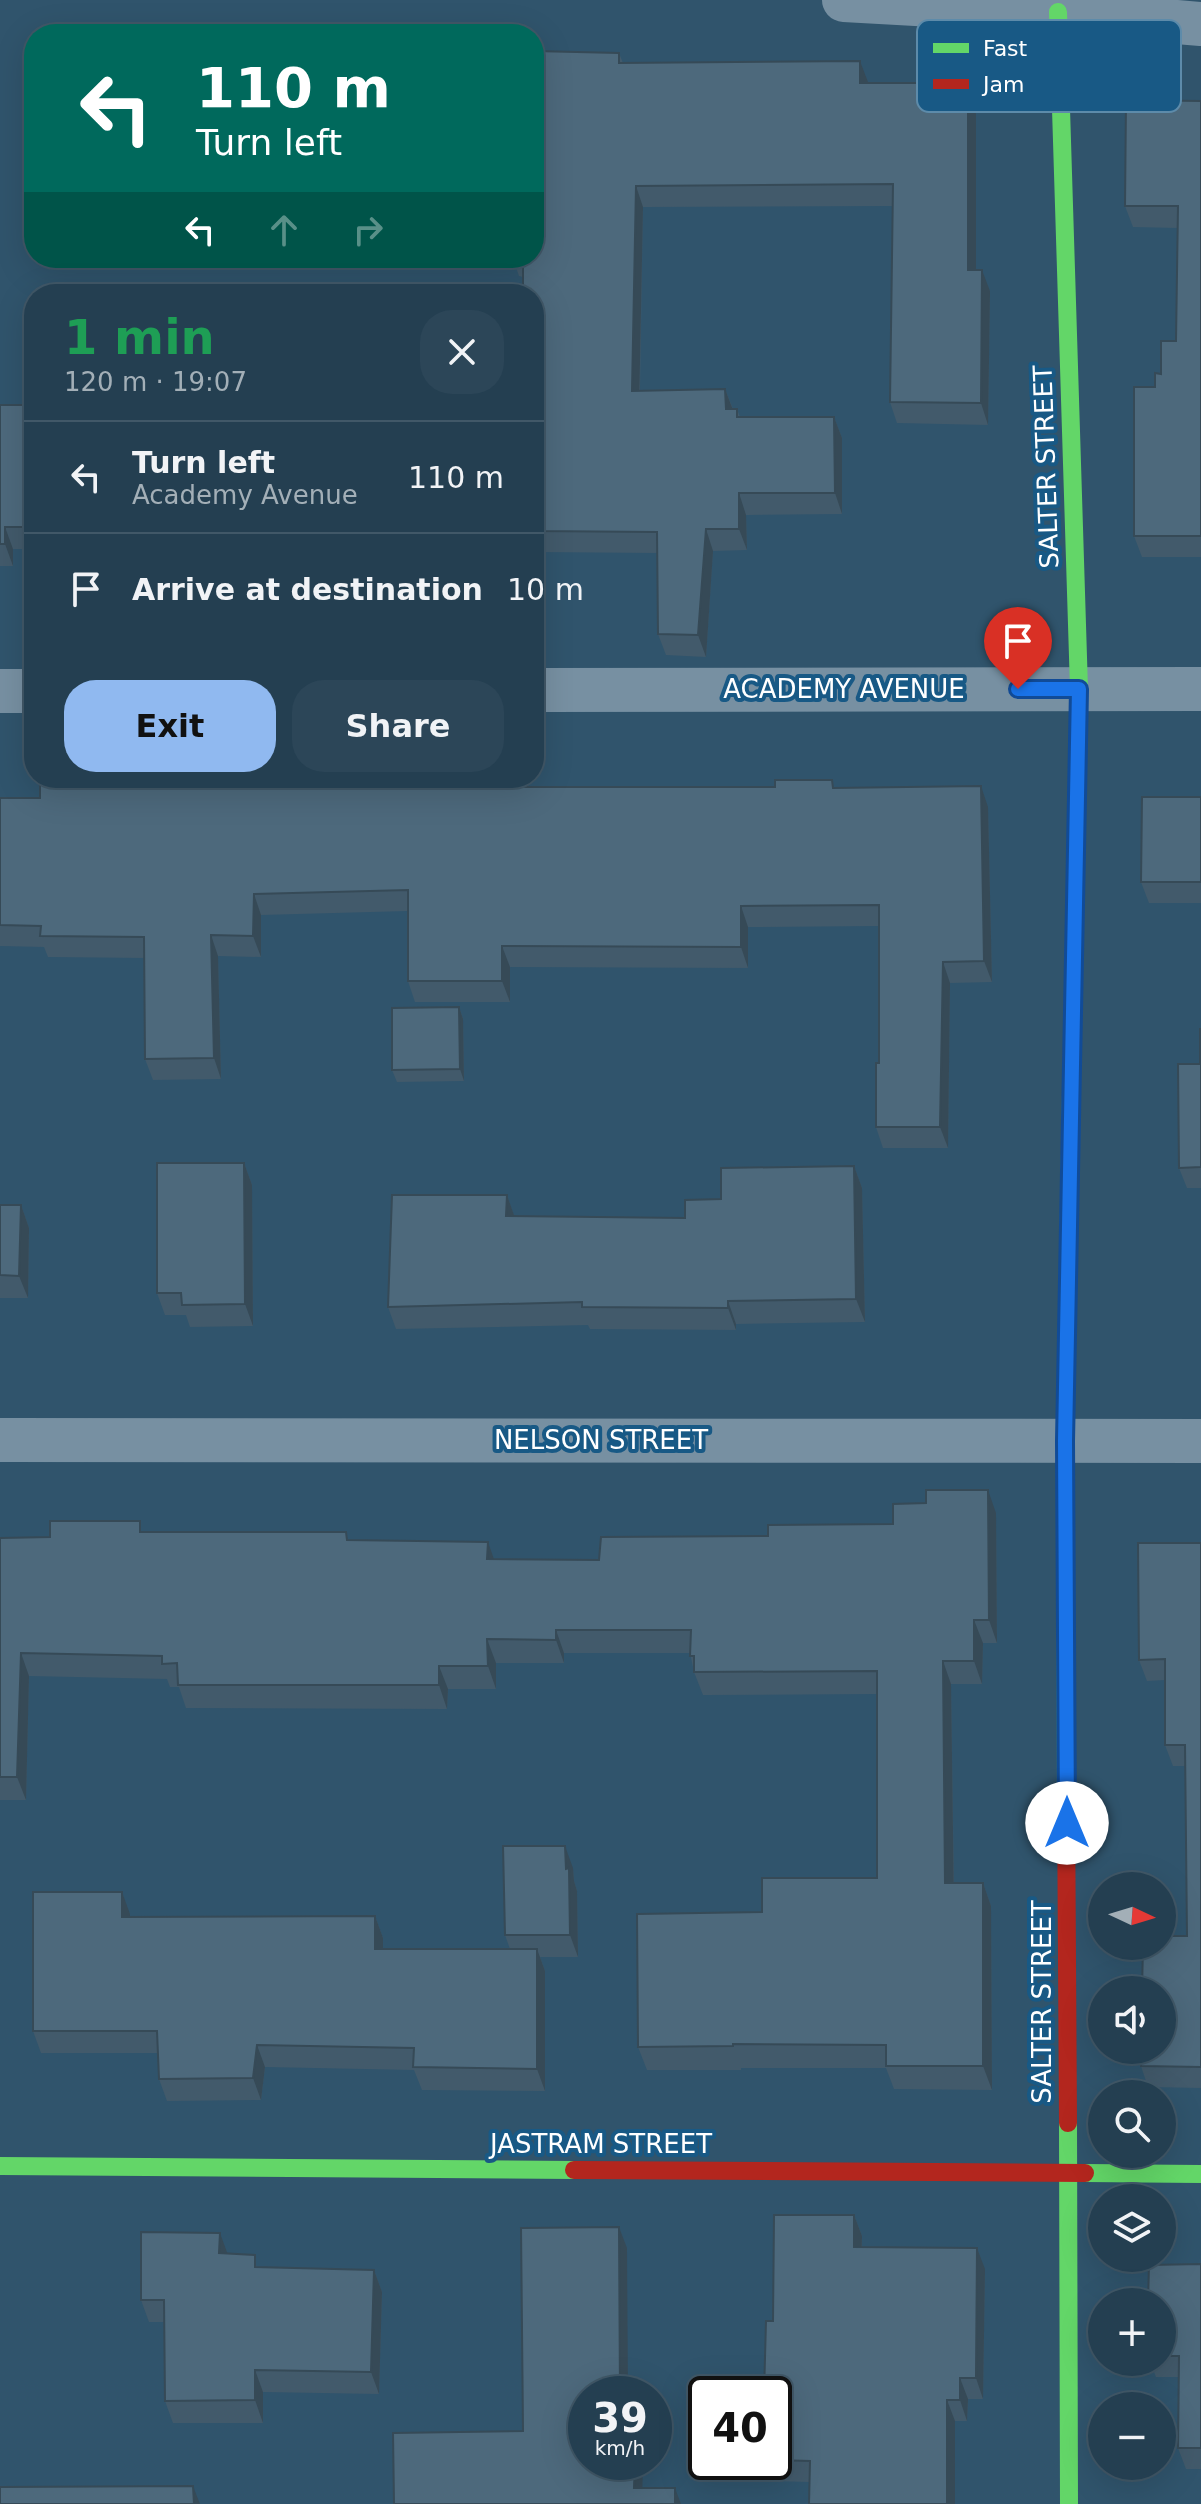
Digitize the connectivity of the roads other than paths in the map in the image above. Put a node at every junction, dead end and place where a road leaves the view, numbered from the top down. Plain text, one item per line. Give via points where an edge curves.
1 (844, 0) edge
2 (1058, 12) junction
3 (1058, 20) edge
4 (1153, 20) edge
5 (1181, 22) edge
6 (1201, 24) edge
7 (1061, 112) edge
8 (1079, 689) junction
9 (1201, 689) edge
10 (544, 690) edge
11 (0, 691) edge
12 (24, 691) edge
13 (0, 1440) edge
14 (1065, 1441) junction
15 (1201, 1441) edge
16 (0, 2166) edge
17 (1069, 2173) junction
18 (1201, 2174) edge
19 (1069, 2504) edge

1 - 2 street
2 - 3 street, SALTER STREET
2 - 4 street
5 - 6 street
7 - 8 street, SALTER STREET
8 - 9 street, ACADEMY AVENUE
8 - 10 street, ACADEMY AVENUE
8 - 14 street, SALTER STREET
11 - 12 street
13 - 14 street, NELSON STREET
14 - 15 street, NELSON STREET
14 - 17 street, SALTER STREET
16 - 17 street, JASTRAM STREET
17 - 18 street, JASTRAM STREET
17 - 19 street, SALTER STREET

